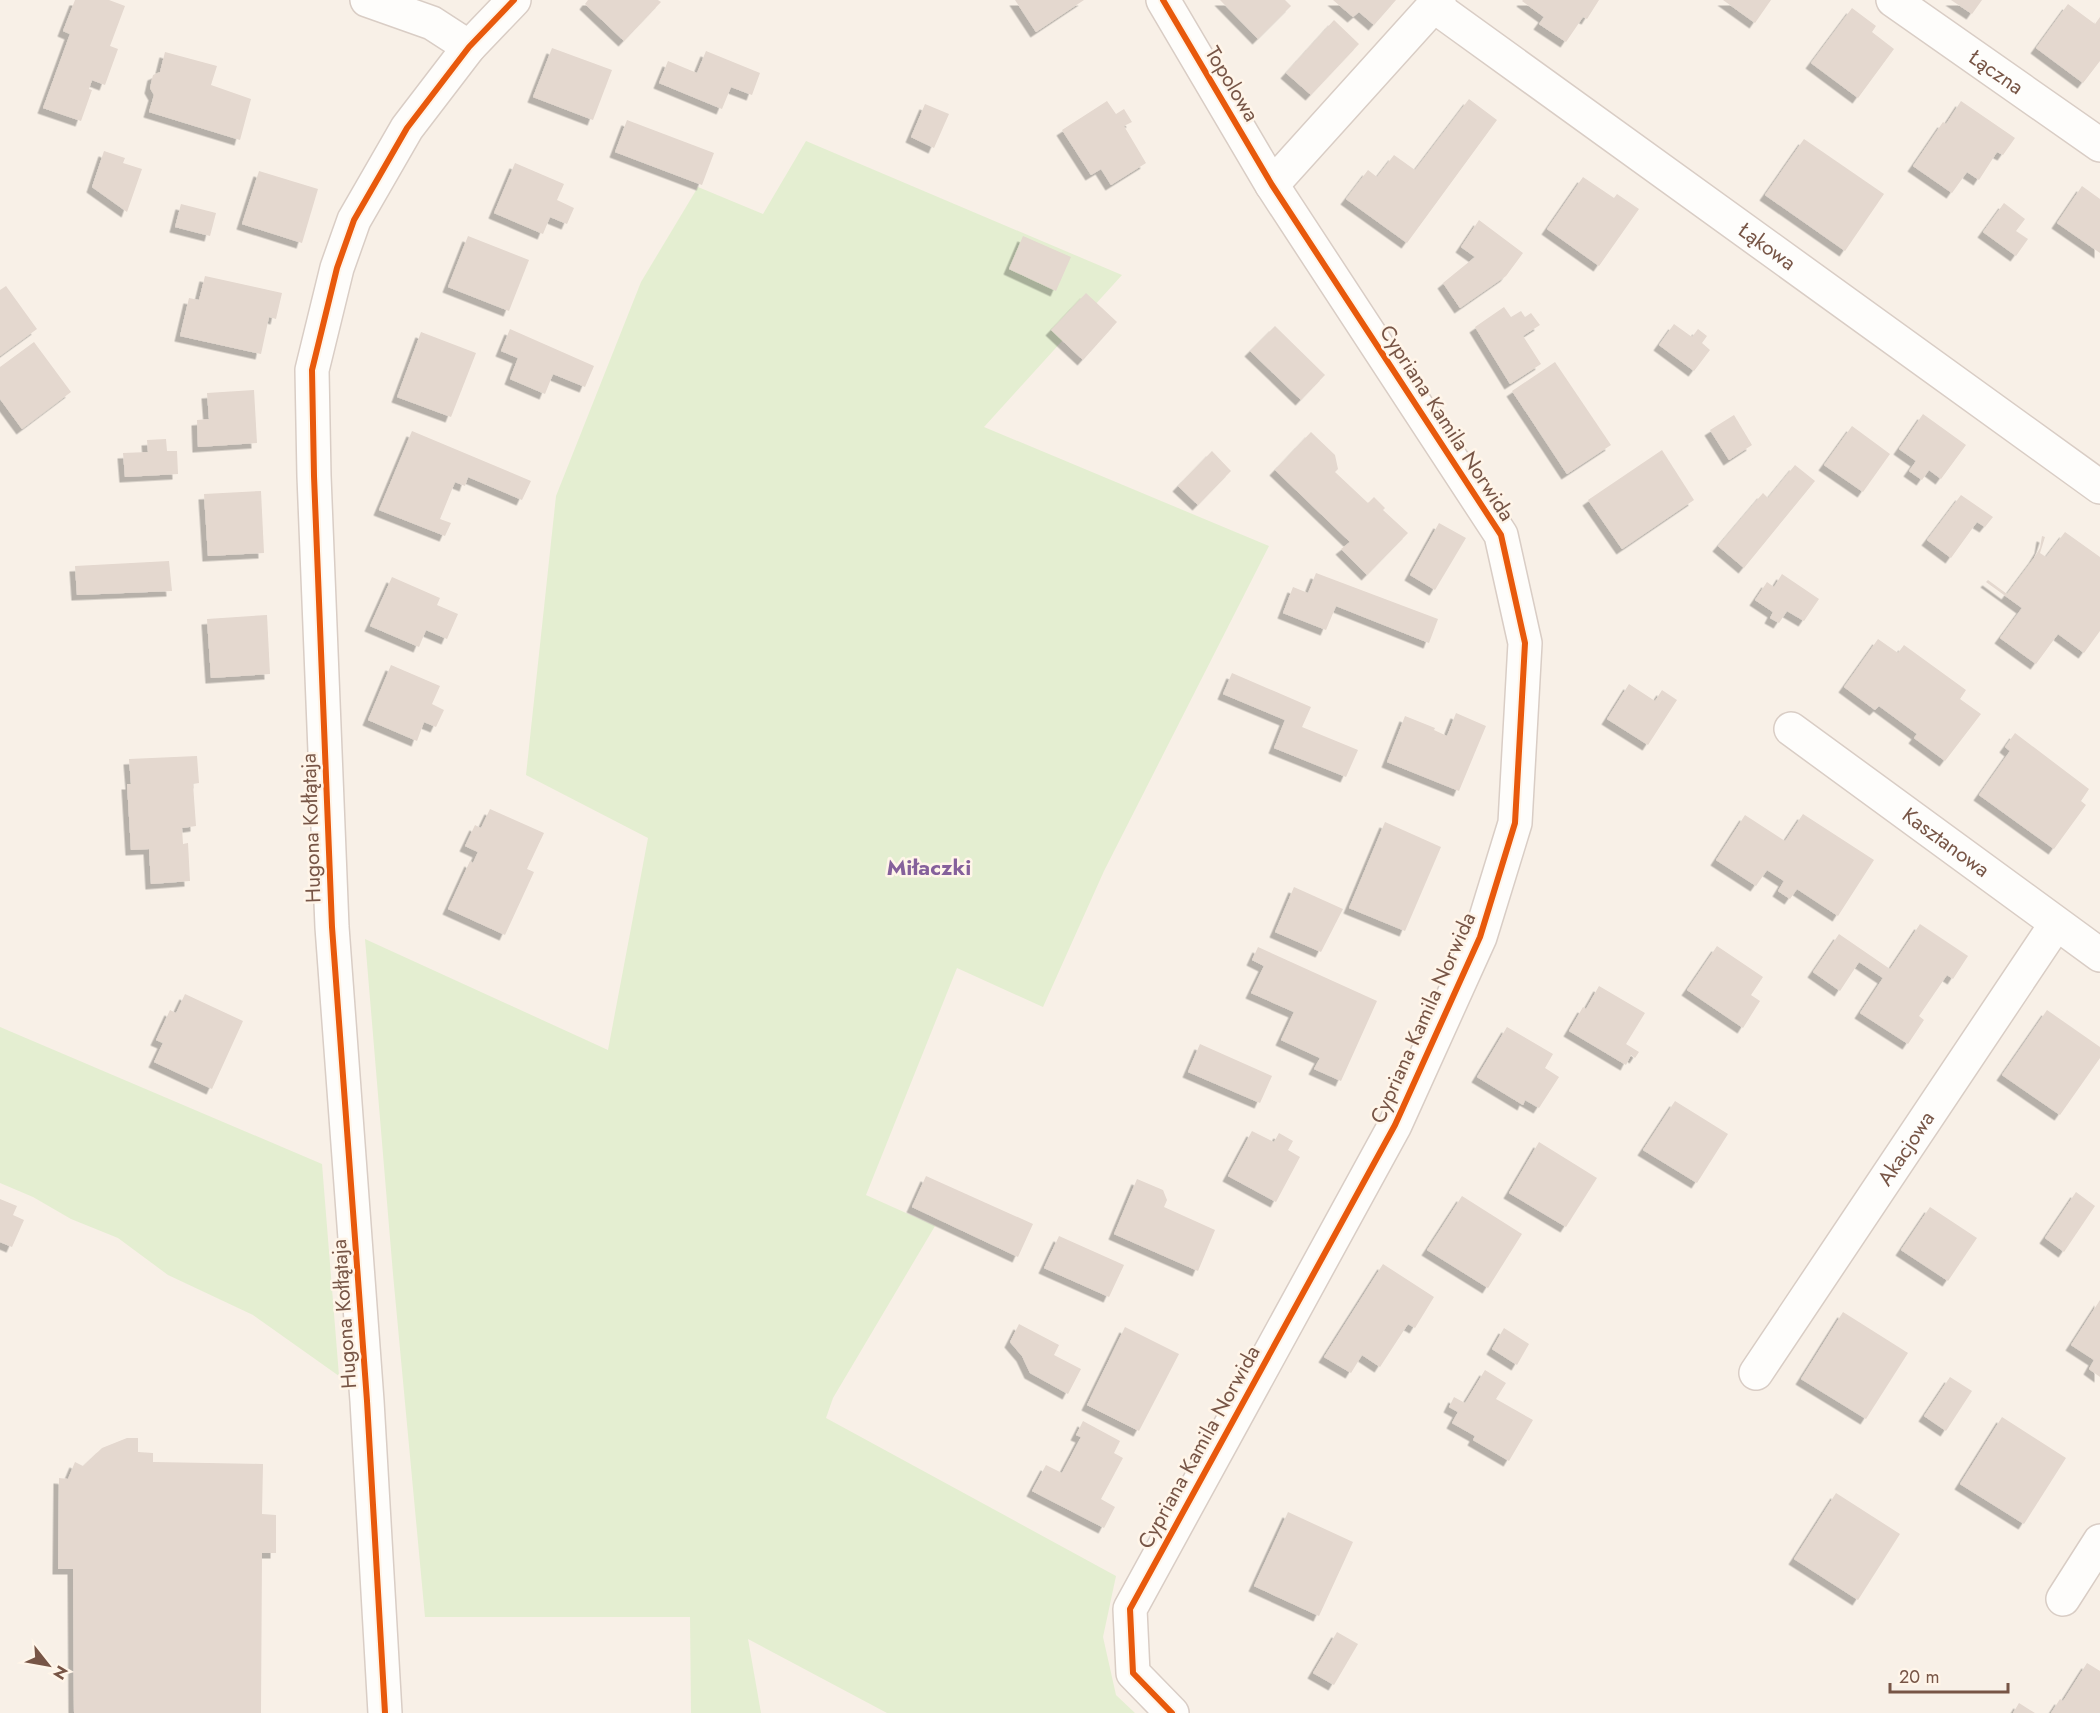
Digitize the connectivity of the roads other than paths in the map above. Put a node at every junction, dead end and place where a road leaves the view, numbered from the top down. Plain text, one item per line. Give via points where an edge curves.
1 (366, 0) edge
2 (514, 0) edge
3 (1163, 0) edge
4 (1893, 0) edge
5 (1437, 3) edge
6 (469, 47) junction
7 (2100, 145) edge
8 (1272, 185) junction
9 (2100, 487) edge
10 (1791, 729) dead end
11 (2056, 924) junction
12 (2100, 955) edge
13 (1756, 1372) dead end
14 (2100, 1541) edge
15 (2063, 1599) dead end
16 (385, 1713) edge
17 (1172, 1713) edge

1 - 6 street via 432,23
2 - 6 street, Hugona Kołłątaja
3 - 8 street, Topolowa
4 - 7 street, Łączna
5 - 8 street
5 - 9 street, Łąkowa
6 - 16 street, Hugona Kołłątaja via 407,128 354,220 337,268 312,369 332,927 367,1401
8 - 17 street, Cypriana Kamila Norwida via 1501,535 1525,643 1515,823 1480,937 1395,1125 1130,1609 1133,1673
10 - 11 street, Kasztanowa
11 - 12 street, Kasztanowa
11 - 13 street, Akacjowa
14 - 15 street

